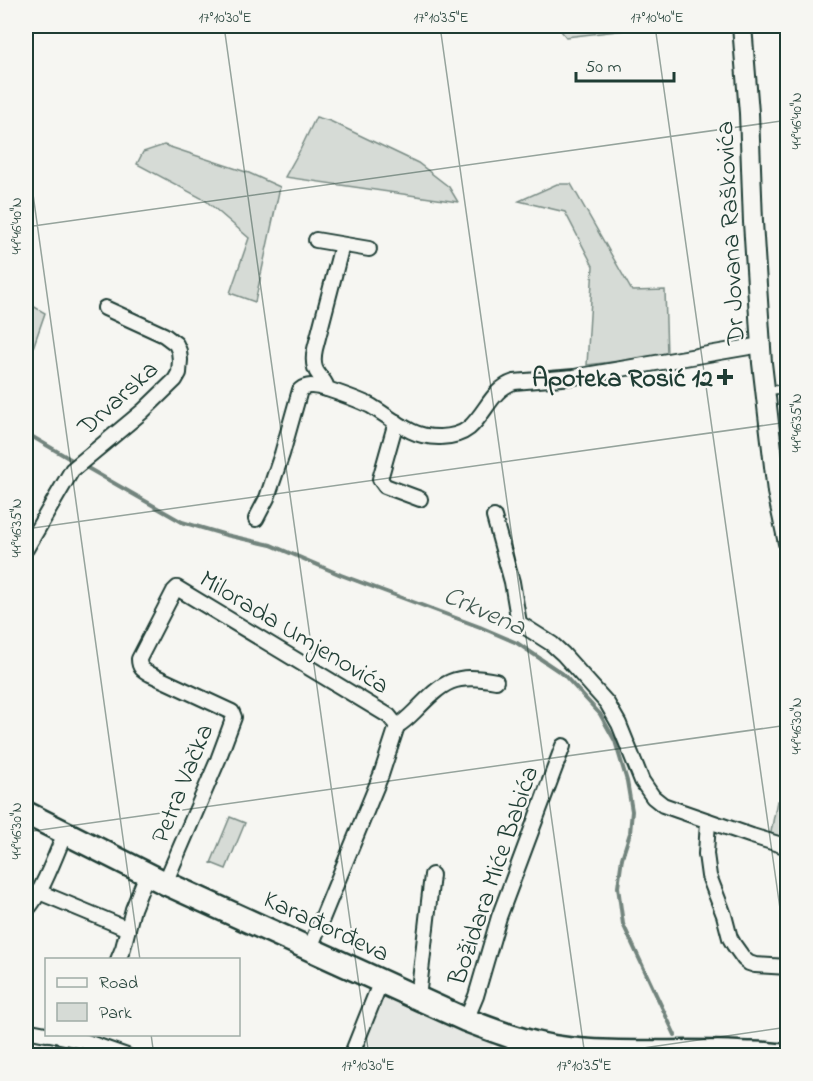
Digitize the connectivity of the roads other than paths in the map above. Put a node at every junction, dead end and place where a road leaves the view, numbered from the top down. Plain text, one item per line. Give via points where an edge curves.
1 (742, 26) edge
2 (316, 240) dead end
3 (342, 245) junction
4 (369, 249) dead end
5 (105, 308) dead end
6 (761, 345) junction
7 (327, 389) junction
8 (787, 389) edge
9 (765, 391) junction
10 (396, 422) junction
11 (420, 499) dead end
12 (494, 518) dead end
13 (256, 519) dead end
14 (788, 543) edge
15 (26, 549) edge
16 (177, 588) joint
17 (496, 681) dead end
18 (397, 726) junction
19 (562, 746) dead end
20 (26, 813) edge
21 (708, 821) junction
22 (65, 833) junction
23 (788, 847) edge
24 (432, 874) dead end
25 (156, 879) junction
26 (39, 892) junction
27 (26, 910) edge
28 (128, 929) junction
29 (310, 948) junction
30 (119, 958) edge
31 (788, 967) edge
32 (381, 981) junction
33 (418, 998) junction
34 (466, 1020) junction
35 (26, 1030) edge
36 (45, 1033) edge
37 (66, 1036) edge
38 (85, 1038) edge
39 (616, 1054) edge
40 (757, 1054) edge
41 (127, 1056) edge
42 (351, 1056) edge
43 (784, 1056) edge

1 - 6 street, Dr Jovana Raškovića
2 - 3 street
3 - 4 street
3 - 7 street via 313,356
5 - 15 street, Drvarska via 171,339 179,351 179,374 143,411 72,470
6 - 9 street, Dr Jovana Raškovića
6 - 10 street via 574,377 514,382 497,392 467,429 454,435 423,435
7 - 10 street via 364,403
7 - 13 street via 307,386 300,390 267,498
8 - 9 lane
9 - 14 street, Dr Jovana Raškovića via 777,492
10 - 11 street via 380,479 385,486
12 - 21 street via 519,623 552,644 607,703 650,794 663,805
16 - 18 street, Milorada Umjenovića via 389,716
16 - 25 street, Petra Vačka via 139,659 141,669 232,712 234,717 218,760
17 - 18 street via 466,677 448,682
18 - 29 street, Milorada Umjenovića
19 - 34 street, Božidara Miće Babića
20 - 22 main road, Karađorđeva
21 - 23 street
21 - 31 street via 709,876 734,945 744,959 755,965
22 - 25 main road, Karađorđeva
22 - 26 street
24 - 33 street
25 - 28 street via 133,909
25 - 29 main road, Karađorđeva
26 - 27 street
26 - 28 street
28 - 30 street
29 - 32 main road, Karađorđeva
32 - 33 main road, Karađorđeva
32 - 42 street
33 - 34 main road, Karađorđeva
34 - 39 main road, Karađorđeva via 528,1042
35 - 36 street
37 - 38 street
38 - 41 street
39 - 40 main road, Karađorđeva
40 - 43 main road, Karađorđeva

